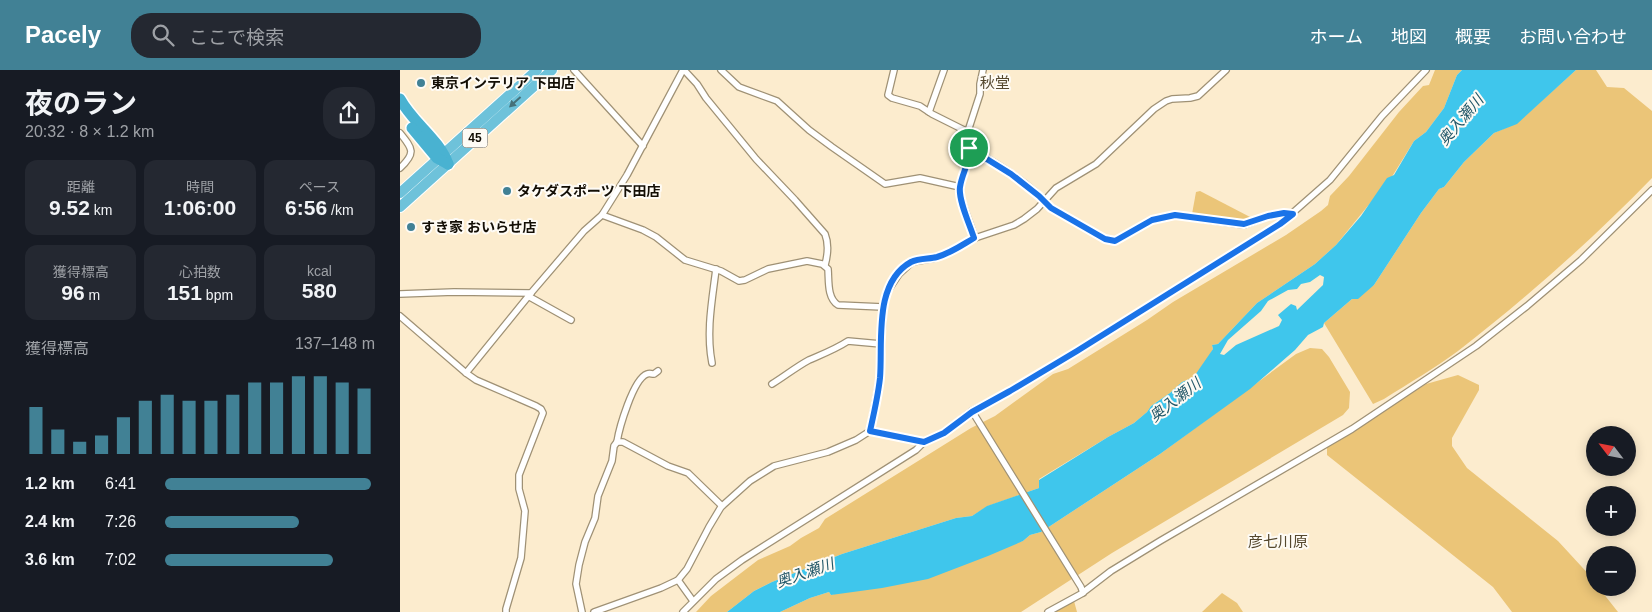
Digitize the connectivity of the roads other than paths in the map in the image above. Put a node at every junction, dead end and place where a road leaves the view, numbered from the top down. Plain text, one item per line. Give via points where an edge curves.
1 (537, 70) edge
2 (552, 70) edge
3 (574, 70) edge
4 (684, 70) edge
5 (720, 70) edge
6 (894, 70) edge
7 (944, 70) edge
8 (983, 70) edge
9 (1226, 70) edge
10 (1426, 70) edge
11 (400, 99) edge
12 (400, 112) edge
13 (929, 112) junction
14 (968, 132) junction
15 (400, 133) edge
16 (643, 146) junction
17 (969, 148) junction
18 (443, 158) junction
19 (400, 168) edge
20 (960, 187) junction
21 (1652, 190) edge
22 (400, 193) edge
23 (1045, 200) junction
24 (400, 207) edge
25 (1293, 214) junction
26 (602, 215) junction
27 (974, 238) junction
28 (825, 265) junction
29 (716, 269) junction
30 (400, 294) edge
31 (529, 295) junction
32 (883, 307) junction
33 (400, 316) edge
34 (571, 320) dead end
35 (880, 344) junction
36 (712, 363) dead end
37 (658, 371) dead end
38 (466, 373) junction
39 (772, 384) dead end
40 (974, 414) junction
41 (870, 431) junction
42 (617, 442) junction
43 (924, 442) junction
44 (722, 506) junction
45 (678, 580) junction
46 (1082, 590) junction
47 (693, 601) junction
48 (506, 612) edge
49 (582, 612) edge
50 (594, 612) edge
51 (683, 612) edge
52 (1048, 612) edge

1 - 18 highway, 45
2 -> 18 highway, 45
3 - 16 street
4 - 16 street
4 - 28 street via 756,159 825,234 828,255
5 - 20 street via 740,88 777,101 824,142 885,184 920,178
6 - 13 street via 888,95
7 - 13 street
8 - 14 street via 980,94
9 - 23 street via 1198,96 1172,99 1154,109 1096,164 1056,188
10 - 25 street via 1382,116 1330,180
11 - 18 highway
12 - 18 highway
13 - 14 street
14 - 17 street
15 - 19 street via 412,154
16 - 26 street
17 - 20 street via 968,164
17 - 23 street
18 - 22 highway, 45
18 - 24 highway, 45
20 - 27 street
21 - 46 street via 1581,260 1476,346 1352,428
23 - 25 street via 1051,208 1094,234 1115,241 1139,226 1166,216 1244,224 1268,216
23 - 27 street via 1014,225
25 - 40 street
26 - 29 street via 643,230 685,260
26 - 31 street via 584,231
27 - 32 street via 950,252 908,265 887,292
28 - 29 street via 807,261 778,266 739,281
28 - 32 street via 833,302
29 - 36 street via 709,325
30 - 31 street
31 - 34 street
31 - 38 street
32 - 35 street
33 - 38 street
35 - 39 street via 848,341 791,370
35 - 41 street via 880,378
37 - 42 street via 644,375 632,394
38 - 48 street via 543,412 518,475 525,512 521,558
40 - 43 street
40 - 46 street
41 - 43 street
41 - 44 street via 828,452 774,466 750,481
42 - 44 street via 688,473
42 - 49 street via 578,565 576,584
43 - 47 street via 742,560
44 - 45 street
45 - 47 street
45 - 50 street
46 - 52 street
47 - 51 street

